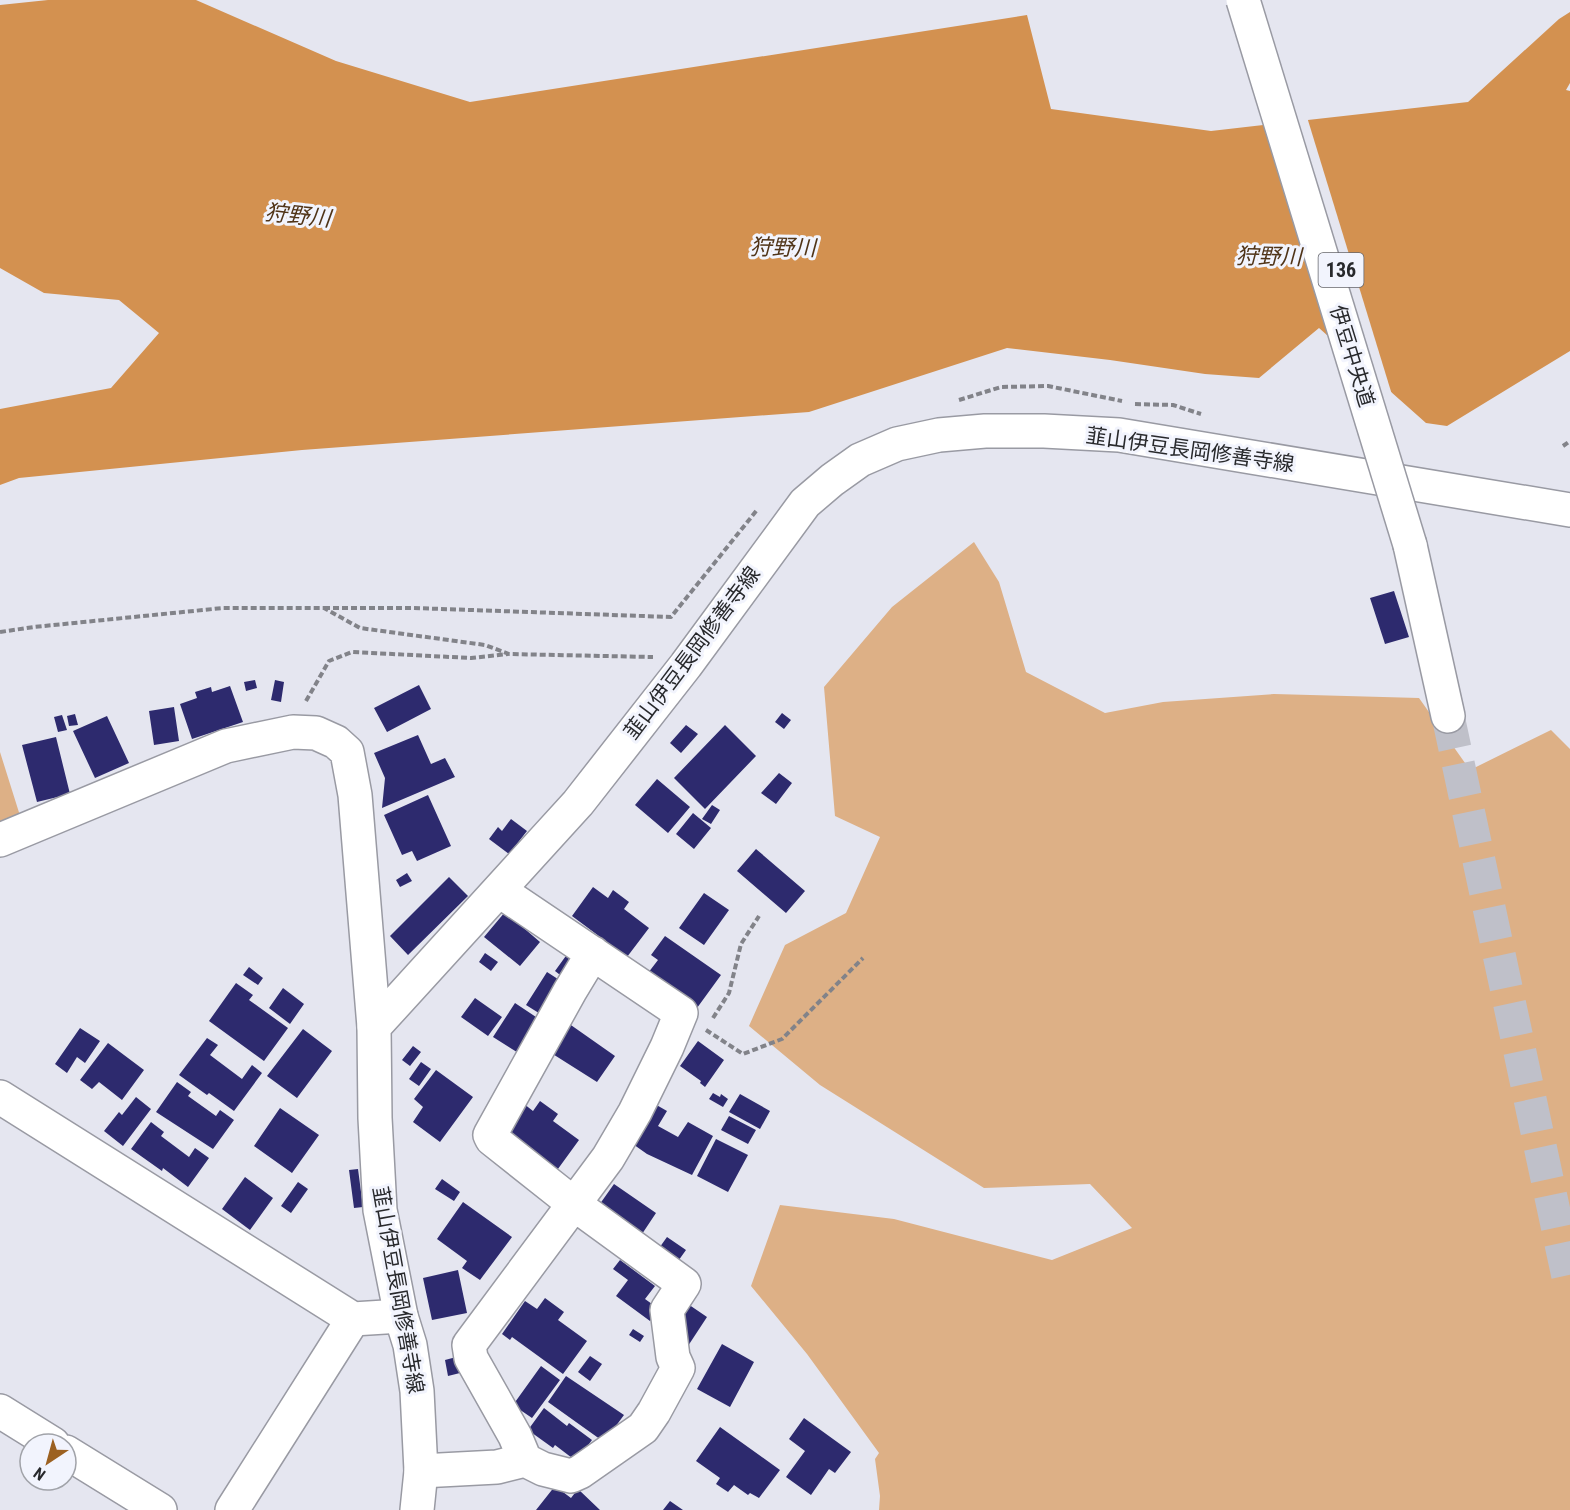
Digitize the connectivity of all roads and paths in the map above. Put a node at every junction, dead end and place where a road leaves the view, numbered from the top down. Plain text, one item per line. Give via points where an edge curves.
1 (1243, 0) edge
2 (1258, 0) edge
3 (1570, 441) edge
4 (1563, 446) dead end
5 (758, 509) dead end
6 (1570, 510) edge
7 (1417, 543) junction
8 (324, 608) junction
9 (0, 632) edge
10 (509, 654) junction
11 (687, 664) junction
12 (1455, 714) tunnel mouth
13 (293, 732) junction
14 (0, 840) edge
15 (500, 891) junction
16 (759, 916) dead end
17 (593, 953) junction
18 (863, 958) dead end
19 (696, 1016) junction
20 (374, 1027) junction
21 (0, 1097) edge
22 (574, 1204) junction
23 (401, 1316) junction
24 (353, 1319) junction
25 (0, 1411) edge
26 (34, 1432) edge
27 (78, 1459) edge
28 (525, 1460) junction
29 (421, 1470) junction
30 (160, 1510) edge
31 (232, 1510) edge
32 (417, 1510) edge

1 - 7 main road, 伊豆中央道 / 136, bridge
2 - 7 main road, 伊豆中央道 / 136
3 - 4 path
5 - 8 path via 671,617
6 - 11 main road, 韮山伊豆長岡修善寺線 via 1119,435 985,431 939,435 897,444 860,460 805,503
7 - 12 main road, 伊豆中央道 / 136
8 - 9 path via 223,608
8 - 10 path via 360,628 485,645
10 - 11 path via 663,657
10 - 13 path via 471,658 352,652 329,661
11 - 15 main road, 韮山伊豆長岡修善寺線 via 578,803
13 - 14 main road via 226,746
13 - 20 main road via 316,733 347,752 355,795
15 - 17 main road
15 - 20 main road, 韮山伊豆長岡修善寺線
16 - 19 path via 741,944 729,993
17 - 19 main road
17 - 22 main road via 490,1135
18 - 19 path via 782,1039 744,1054
19 - 22 main road via 667,1047 608,1158
20 - 23 main road, 韮山伊豆長岡修善寺線 via 380,1210
21 - 24 main road
22 - 28 main road via 469,1345 471,1358
22 - 28 main road via 684,1284 667,1310 678,1368 643,1428 580,1472 571,1476
23 - 24 main road
23 - 29 main road, 韮山伊豆長岡修善寺線 via 417,1391
24 - 31 main road
25 - 26 main road
27 - 30 main road
28 - 29 main road via 497,1467
29 - 32 main road, 韮山伊豆長岡修善寺線

